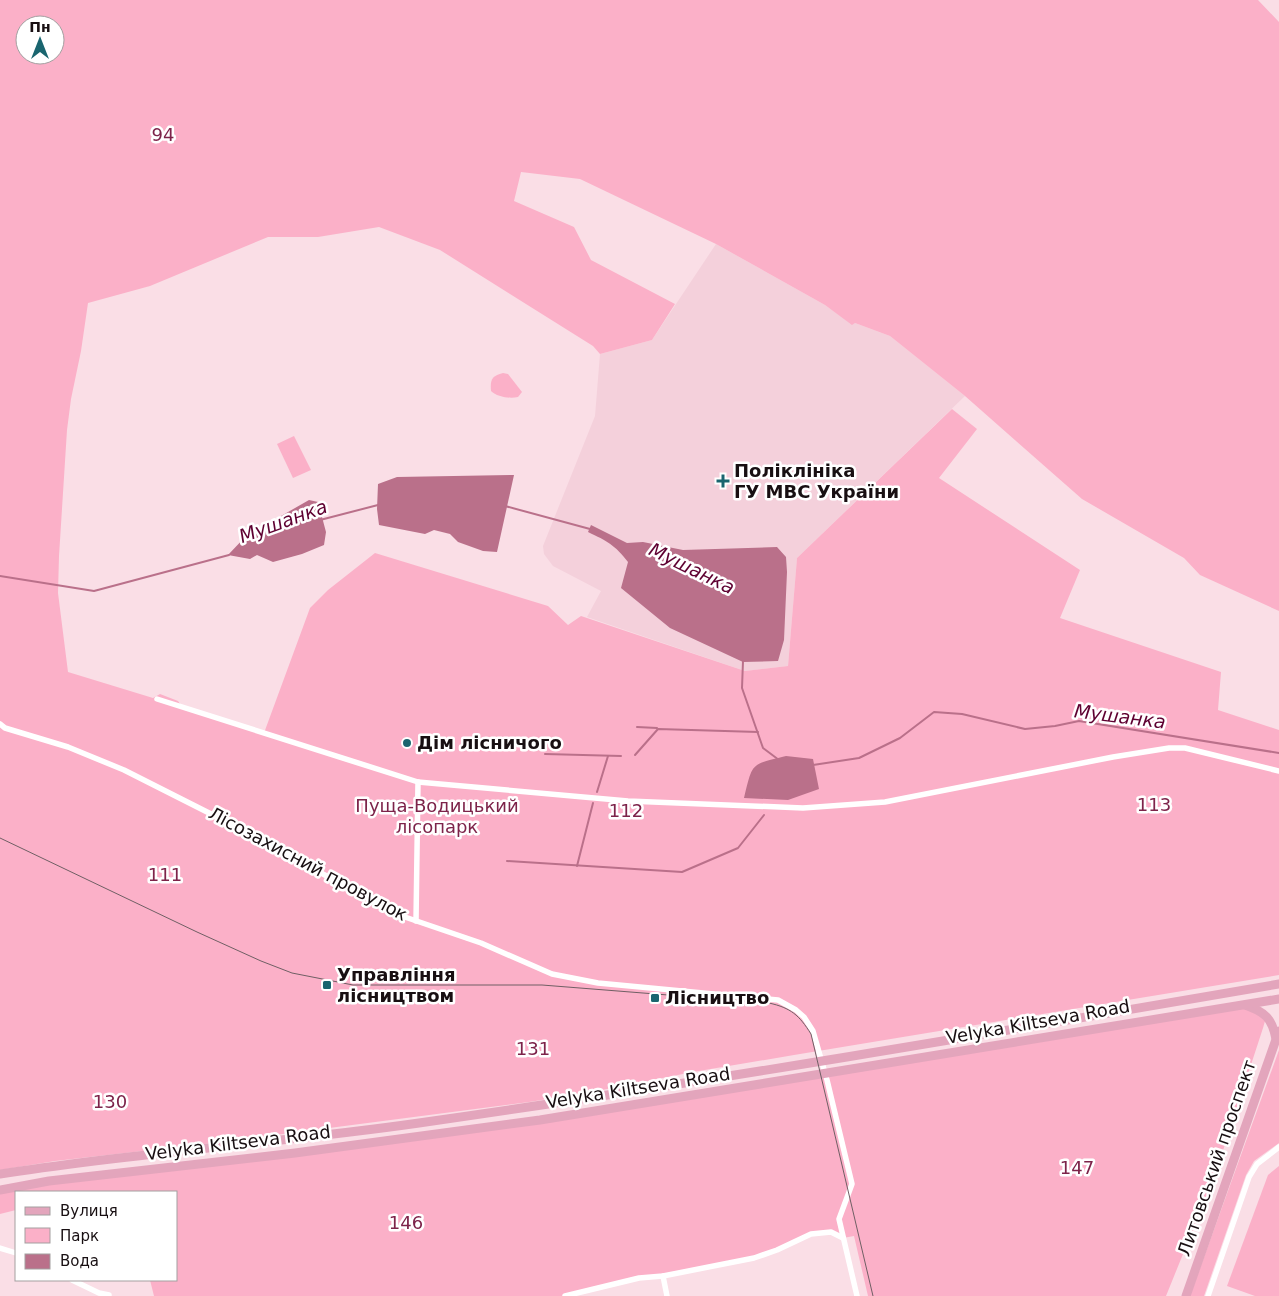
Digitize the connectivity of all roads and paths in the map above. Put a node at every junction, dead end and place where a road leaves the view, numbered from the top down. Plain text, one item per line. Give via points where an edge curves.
1 (157, 699) dead end
2 (0, 724) edge
3 (1279, 771) edge
4 (418, 782) junction
5 (416, 921) junction
6 (1279, 984) edge
7 (1279, 999) edge
8 (1243, 1004) junction
9 (1278, 1035) edge
10 (1279, 1147) edge
11 (0, 1174) edge
12 (0, 1190) edge
13 (843, 1238) junction
14 (0, 1248) edge
15 (15, 1253) edge
16 (663, 1276) junction
17 (74, 1281) edge
18 (109, 1295) dead end
19 (565, 1296) edge
20 (666, 1296) edge
21 (857, 1296) edge
22 (1186, 1296) edge
23 (1208, 1296) edge

1 - 4 street
2 - 5 street, Лісозахисний провулок via 124,770
3 - 4 street via 1185,748 1169,748 885,802 803,808 628,801
4 - 5 street
5 - 13 street, Лісозахисний провулок via 564,977 598,984 778,1000 796,1010 813,1031 852,1184 839,1219
6 - 11 main road, Velyka Kiltseva Road via 833,1060 424,1123
7 - 8 main road, Velyka Kiltseva Road
8 - 9 main road via 1268,1018
8 - 12 main road, Velyka Kiltseva Road via 540,1120 295,1153 49,1181
9 - 22 main road, Литовський проспект
10 - 23 street, Литовський проспект via 1257,1164 1249,1177
13 - 16 street via 831,1232 812,1234 754,1258
13 - 21 street, Лісозахисний провулок
14 - 15 street
16 - 19 street via 639,1278
16 - 20 street
17 - 18 street

